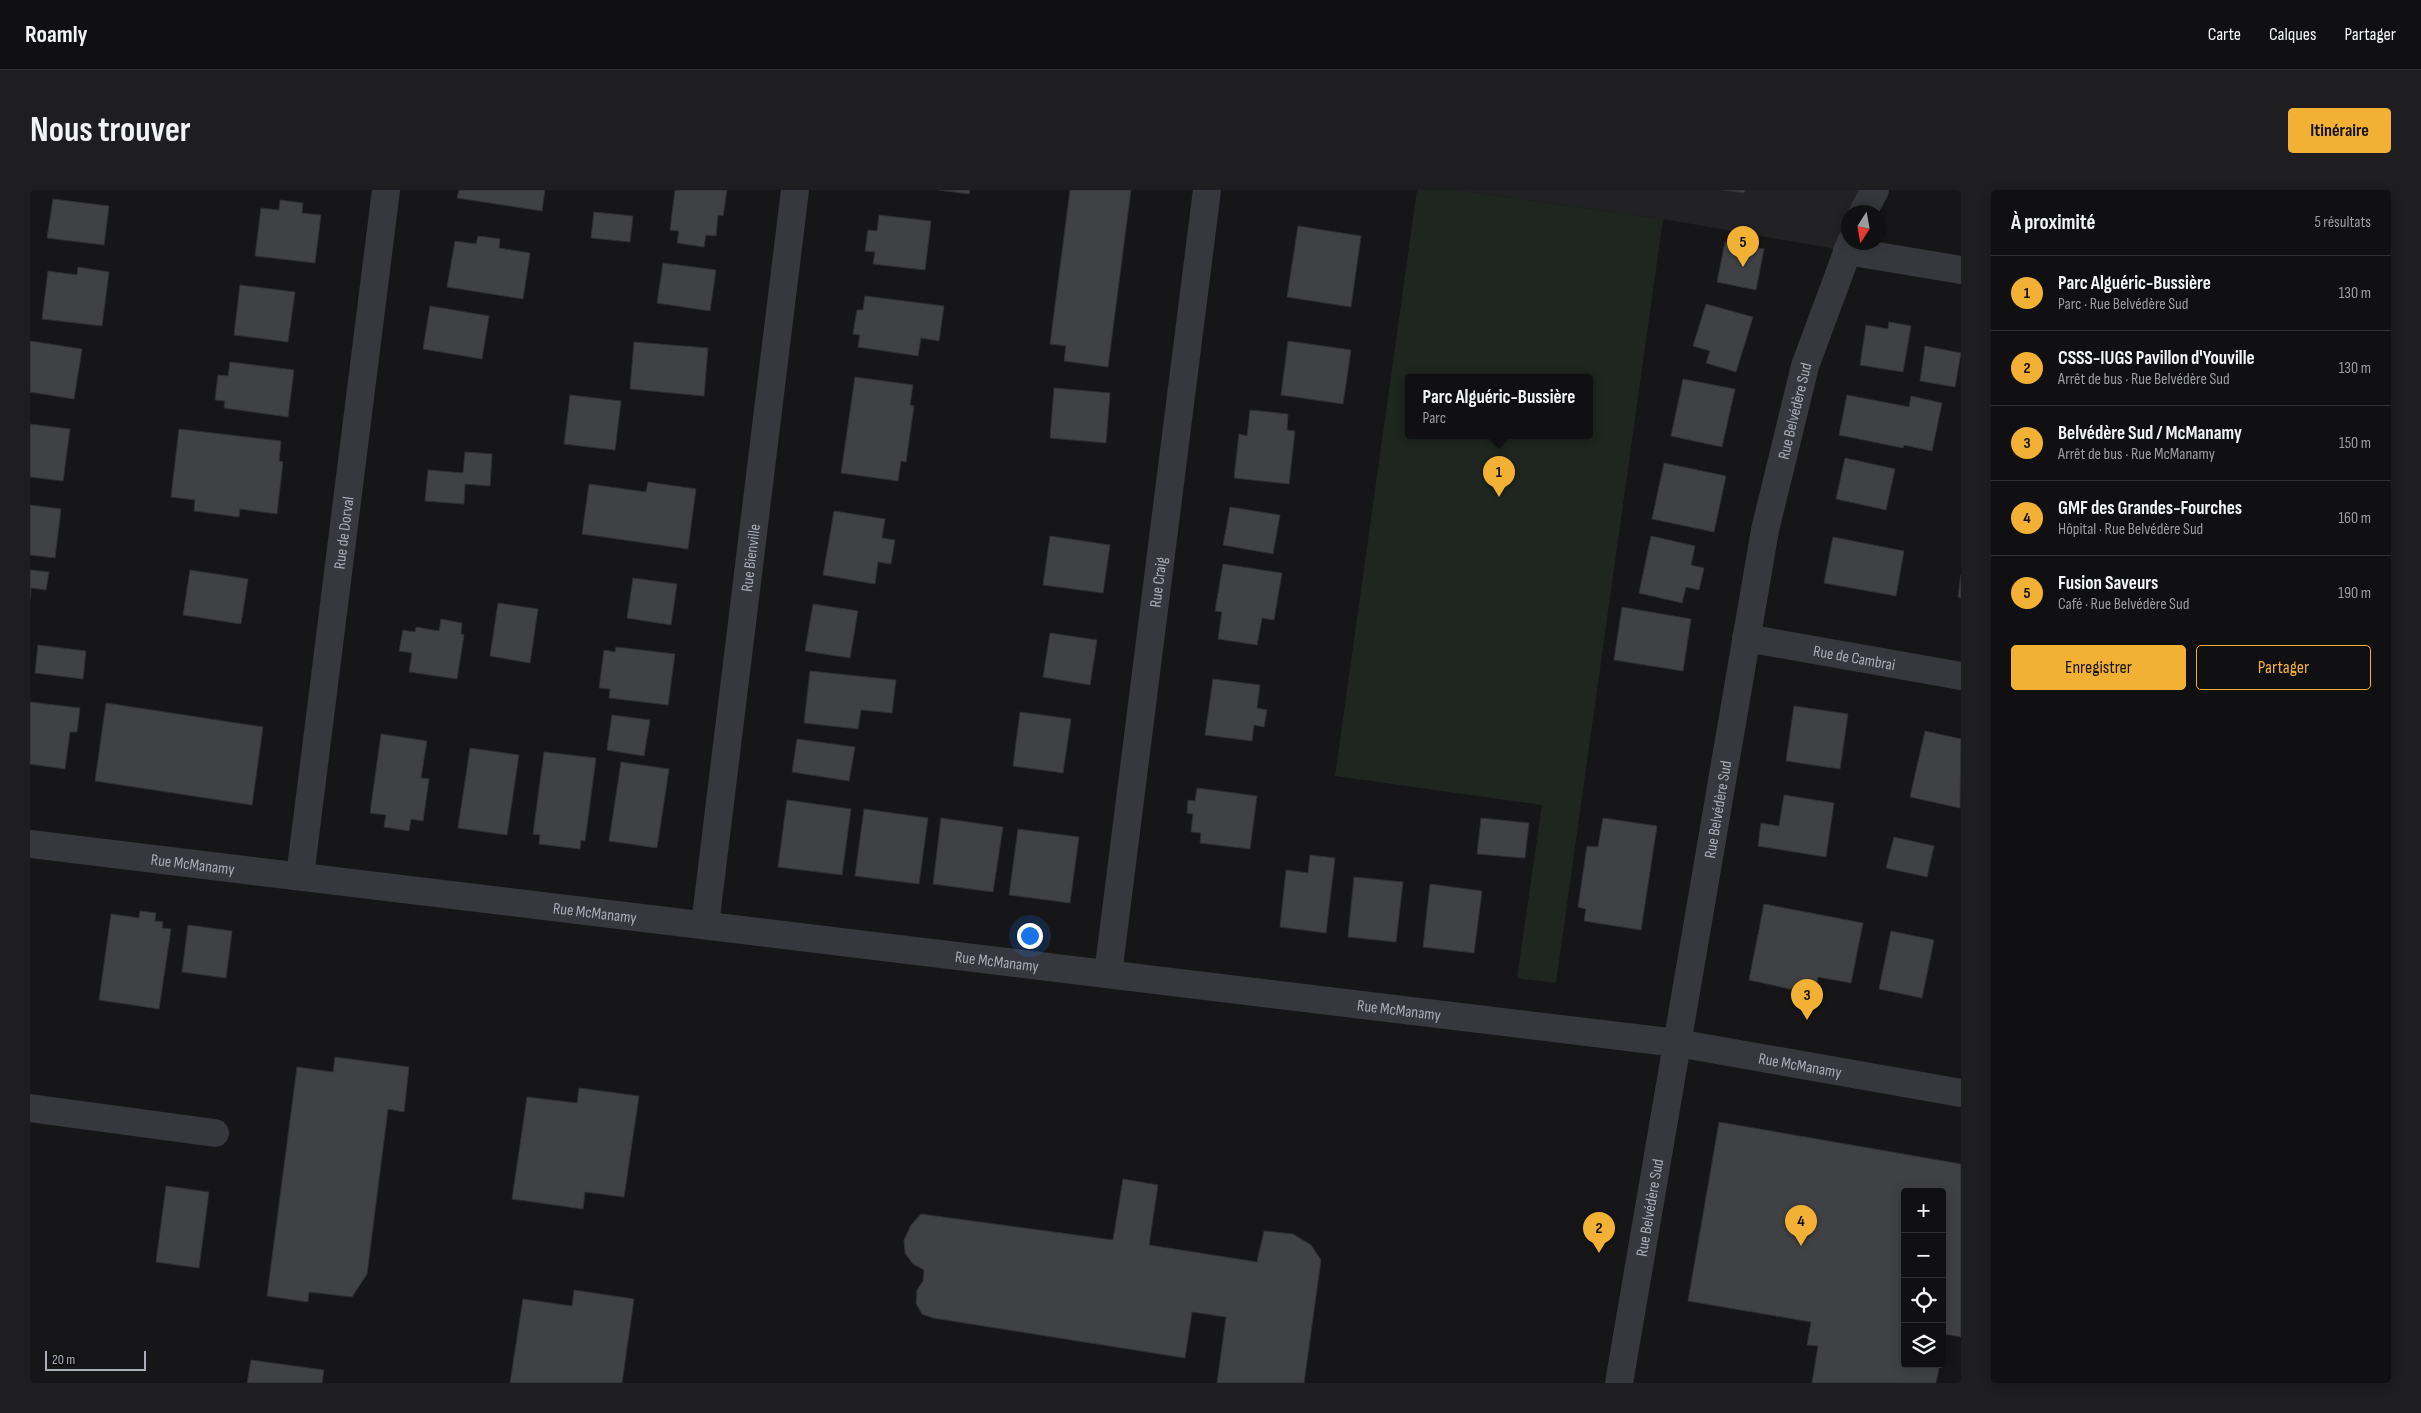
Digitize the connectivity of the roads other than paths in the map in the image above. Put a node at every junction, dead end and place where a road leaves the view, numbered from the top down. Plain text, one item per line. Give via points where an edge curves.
1 (386, 190) edge
2 (795, 190) edge
3 (1206, 190) edge
4 (1875, 190) edge
5 (1868, 205) edge
6 (1848, 250) edge
7 (1864, 250) edge
8 (1961, 270) edge
9 (1746, 638) junction
10 (1961, 676) edge
11 (30, 844) edge
12 (300, 876) junction
13 (705, 925) junction
14 (1108, 974) junction
15 (1677, 1044) junction
16 (1961, 1094) edge
17 (30, 1108) edge
18 (216, 1133) dead end
19 (1619, 1383) edge

1 - 12 street, Rue de Dorval
2 - 13 street, Rue Bienville
3 - 14 street, Rue Craig
4 - 5 street
6 - 9 street, Rue Belvédère Sud via 1805,366 1765,530
7 - 8 street
9 - 10 street, Rue de Cambrai
9 - 15 street, Rue Belvédère Sud
11 - 12 street, Rue McManamy
12 - 13 street, Rue McManamy
13 - 14 street, Rue McManamy
14 - 15 street, Rue McManamy
15 - 16 street, Rue McManamy
15 - 19 street, Rue Belvédère Sud
17 - 18 street

